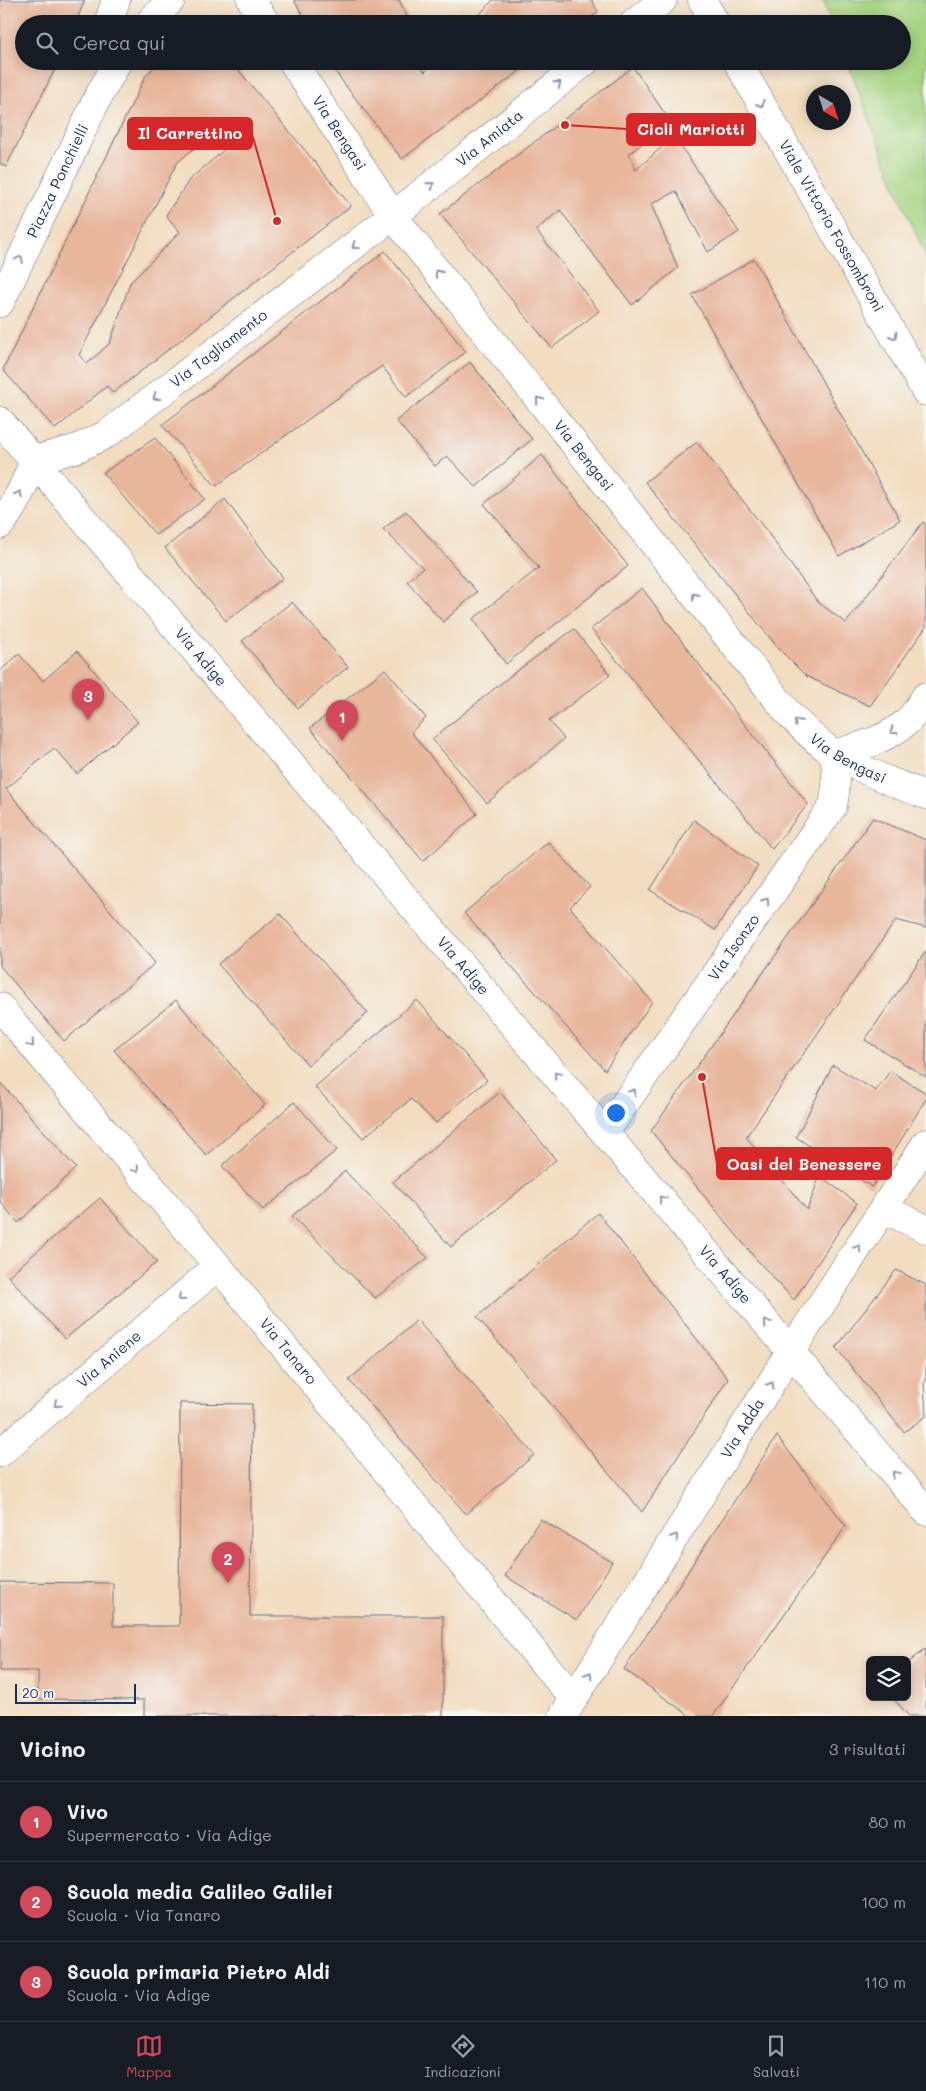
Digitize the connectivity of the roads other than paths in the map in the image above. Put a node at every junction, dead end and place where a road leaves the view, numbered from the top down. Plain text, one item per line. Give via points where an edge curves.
1 (116, 0) edge
2 (171, 0) edge
3 (252, 0) edge
4 (663, 0) edge
5 (702, 0) edge
6 (111, 15) edge
7 (157, 15) edge
8 (261, 15) edge
9 (644, 15) edge
10 (711, 15) edge
11 (100, 70) edge
12 (113, 70) edge
13 (298, 70) edge
14 (575, 70) edge
15 (742, 70) edge
16 (97, 99) junction
17 (393, 216) junction
18 (0, 303) edge
19 (926, 392) edge
20 (0, 421) edge
21 (34, 460) junction
22 (0, 525) edge
23 (926, 696) edge
24 (834, 754) junction
25 (926, 795) edge
26 (0, 1007) edge
27 (605, 1132) junction
28 (926, 1143) edge
29 (884, 1209) junction
30 (926, 1229) edge
31 (218, 1266) junction
32 (791, 1351) junction
33 (0, 1453) edge
34 (926, 1511) edge
35 (568, 1707) edge

1 - 6 street
2 - 7 street
3 - 8 street
4 - 9 street
5 - 10 street
11 - 16 street
12 - 16 street, Piazza Ponchielli
13 - 17 street, Via Bengasi
17 -> 14 street, Via Amiata
15 -> 19 street, Viale Vittorio Fossombroni
18 -> 16 street, Piazza Ponchielli
17 -> 21 street, Via Tagliamento via 107,434 78,448
24 -> 17 street, Via Bengasi via 789,714
20 - 21 street, Via Adige
22 -> 21 street via 10,513
27 -> 21 street, Via Adige
23 -> 24 street via 908,720 885,737
24 - 25 street, Via Bengasi
27 -> 24 street, Via Isonzo via 833,806 837,771
26 -> 31 street, Via Tanaro
32 -> 27 street, Via Adige
28 - 29 street, Via Adda
29 - 30 street
32 -> 29 street, Via Adda
31 -> 33 street, Via Aniene
31 - 35 street, Via Tanaro via 544,1664
34 -> 32 street, Via Adige
35 -> 32 street, Via Adda

